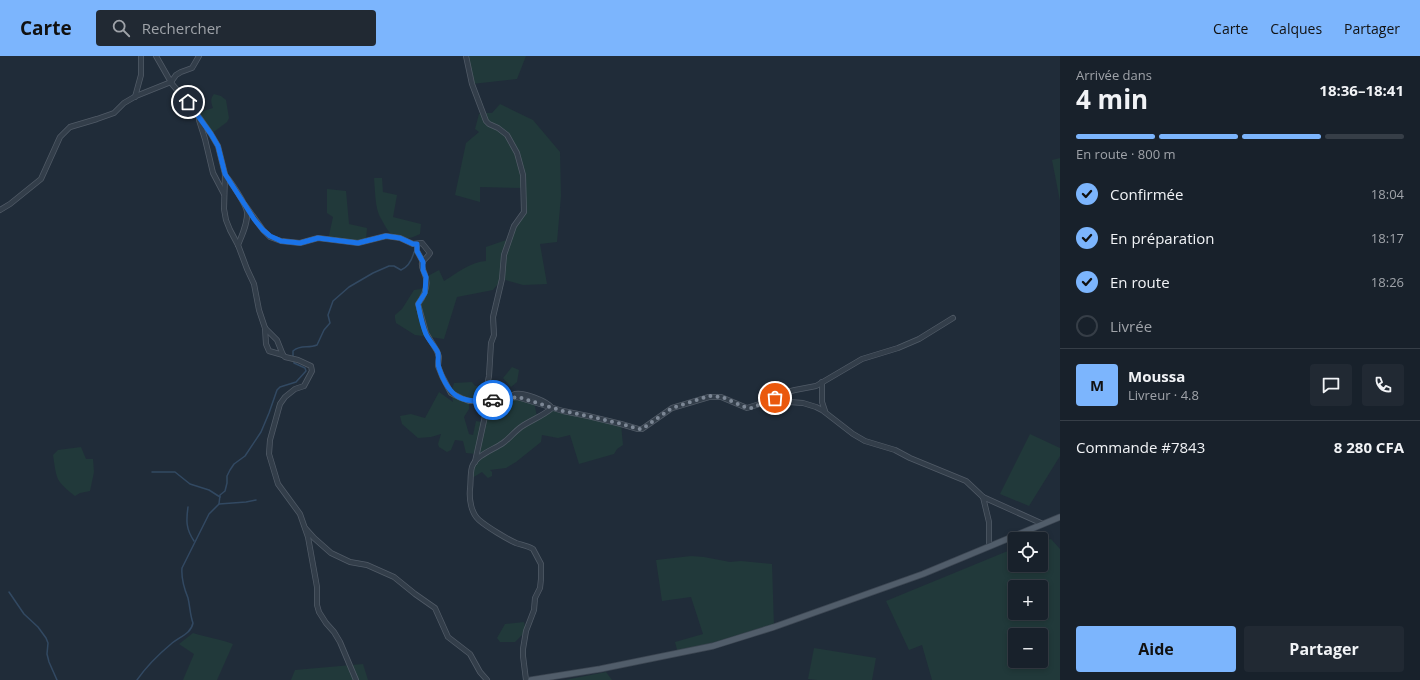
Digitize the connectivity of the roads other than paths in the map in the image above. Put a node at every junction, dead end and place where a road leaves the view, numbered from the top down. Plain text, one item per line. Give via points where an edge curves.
1 (141, 56) edge
2 (156, 56) edge
3 (198, 56) edge
4 (466, 56) edge
5 (171, 82) junction
6 (134, 97) junction
7 (194, 110) junction
8 (225, 174) junction
9 (225, 196) junction
10 (245, 206) junction
11 (0, 211) edge
12 (417, 244) junction
13 (238, 245) junction
14 (423, 262) junction
15 (953, 318) dead end
16 (266, 328) junction
17 (283, 356) junction
18 (822, 382) junction
19 (484, 401) junction
20 (766, 402) junction
21 (552, 408) junction
22 (825, 411) junction
23 (475, 462) junction
24 (983, 497) junction
25 (1060, 517) edge
26 (1043, 524) junction
27 (305, 528) junction
28 (989, 546) junction
29 (356, 680) edge
30 (487, 680) edge
31 (526, 680) edge
32 (531, 680) edge

1 - 6 street via 141,75
2 - 5 street
3 - 5 street via 192,68 176,75
4 - 19 street via 472,84 486,121 498,128 511,141 521,164 524,180 524,212 514,226 504,255 502,279 493,317 494,335
5 - 6 street
5 - 7 street
6 - 11 street via 114,113 75,125 65,131 41,179
7 - 8 street via 218,146
7 - 9 street via 205,139 213,173
8 - 9 street
8 - 10 street
9 - 13 street via 226,220
10 - 12 street via 263,230 281,241 300,243 318,238 358,243 386,236
10 - 13 street via 247,219
12 - 14 street via 417,251
12 - 14 street via 422,243 429,250 429,256
13 - 16 street via 254,284 259,310
14 - 19 street via 426,277 425,293 418,304 426,333 439,357 438,366 451,393 469,402
15 - 18 street via 919,339 862,359
16 - 17 street via 277,340
16 - 17 street via 266,344 269,351
17 - 27 street via 298,360 312,368 304,386 295,389 280,404 269,447 278,484 300,514
18 - 20 street via 812,388 784,393
18 - 22 street via 822,402
19 - 21 street via 518,397
19 - 23 street via 485,416
20 - 21 street via 747,408 722,397 709,396 672,408 642,429
20 - 22 street via 803,404
21 - 23 street via 519,428 505,442
22 - 24 street via 865,441 895,450 966,481
23 - 31 street via 471,472 470,493 473,511 478,519 533,549 541,564 540,588 535,598 523,649
24 - 26 street
24 - 28 street via 989,522
25 - 26 main road
26 - 28 main road
27 - 29 street via 317,587 319,612 340,642
27 - 30 street via 331,553 394,577 434,608 450,639 470,654
28 - 32 main road via 865,596 713,646

